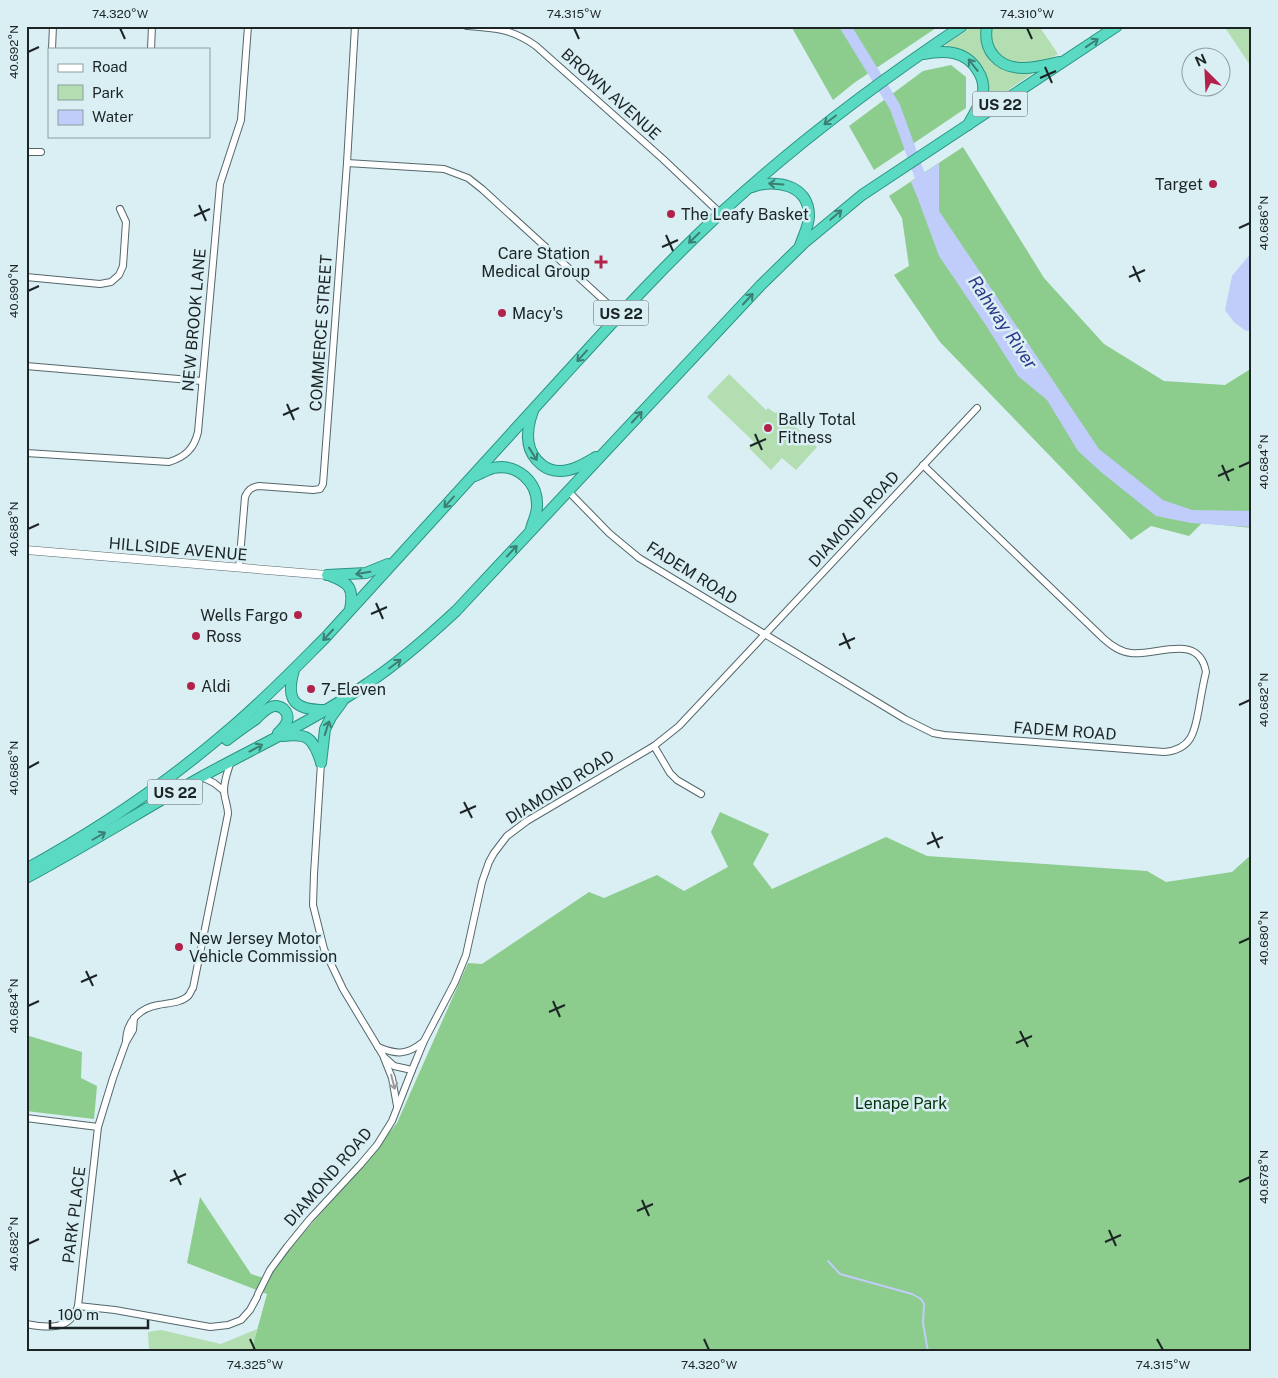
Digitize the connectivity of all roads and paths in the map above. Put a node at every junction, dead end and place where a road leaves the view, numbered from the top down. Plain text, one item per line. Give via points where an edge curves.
1 (53, 26) edge
2 (152, 26) edge
3 (248, 26) edge
4 (355, 26) edge
5 (467, 26) edge
6 (962, 26) edge
7 (987, 26) edge
8 (1117, 26) edge
9 (52, 48) edge
10 (151, 48) edge
11 (918, 56) junction
12 (1067, 60) junction
13 (968, 126) junction
14 (26, 152) edge
15 (41, 152) dead end
16 (347, 163) junction
17 (748, 188) junction
18 (120, 209) dead end
19 (720, 213) junction
20 (799, 247) junction
21 (26, 278) edge
22 (620, 315) junction
23 (26, 366) edge
24 (202, 381) junction
25 (534, 408) junction
26 (976, 408) dead end
27 (604, 452) junction
28 (26, 453) edge
29 (924, 465) junction
30 (472, 477) junction
31 (568, 491) junction
32 (530, 532) junction
33 (26, 550) edge
34 (396, 560) junction
35 (239, 568) junction
36 (327, 575) junction
37 (350, 610) junction
38 (765, 634) junction
39 (294, 669) junction
40 (344, 698) junction
41 (325, 710) junction
42 (275, 738) junction
43 (654, 746) junction
44 (231, 761) junction
45 (189, 762) junction
46 (321, 763) junction
47 (202, 777) junction
48 (224, 791) junction
49 (701, 794) dead end
50 (26, 869) edge
51 (26, 878) edge
52 (424, 1041) junction
53 (378, 1047) junction
54 (384, 1057) junction
55 (412, 1070) junction
56 (397, 1109) junction
57 (26, 1118) edge
58 (98, 1127) junction
59 (78, 1306) junction
60 (26, 1324) edge

1 - 9 street
2 - 10 street
3 - 24 street, NEW BROOK LANE via 241,120 220,184
4 - 16 street, COMMERCE STREET
5 - 19 street, BROWN AVENUE via 504,30 536,46
6 - 11 highway, US 22
7 - 12 highway via 989,48 998,60 1008,66 1035,68
12 -> 8 highway, US 22
13 -> 11 highway via 983,93 977,69 966,57 954,52
11 -> 17 highway, US 22 via 813,133
12 - 13 highway, US 22
20 -> 13 highway, US 22 via 852,203
14 - 15 street
16 - 22 street via 435,168 468,178
16 - 35 street, COMMERCE STREET via 324,484 313,490 259,486 250,489 245,497
17 - 19 highway, US 22
20 -> 17 highway via 809,214 800,194 780,183
18 - 21 street via 126,222 123,266 111,282 100,284
19 -> 22 highway, US 22
27 -> 20 highway, US 22
22 -> 25 highway, US 22
23 - 24 street
24 - 28 street, NEW BROOK LANE via 196,440 189,452 176,460 160,462
25 -> 27 highway via 527,440 531,452 543,466 554,471 567,470 579,467
25 - 30 highway, US 22
26 - 29 street, DIAMOND ROAD
27 - 31 highway, US 22
29 - 38 street, DIAMOND ROAD
29 - 38 street, FADEM ROAD via 1115,648 1133,654 1184,648 1198,655 1206,672 1195,729 1187,742 1177,750 1164,752 944,735 905,719
30 - 32 highway via 503,468 516,470 527,478 537,501
30 -> 34 highway, US 22
31 - 32 highway, US 22
31 - 38 street, FADEM ROAD via 640,558
40 -> 32 highway, US 22 via 389,668 434,631
33 - 35 street, HILLSIDE AVENUE
34 -> 36 highway via 366,573
34 - 37 highway, US 22
35 - 36 street, HILLSIDE AVENUE
36 - 37 highway via 349,587 352,598
37 -> 39 highway, US 22
38 - 43 street, DIAMOND ROAD via 679,726
39 - 41 highway via 290,687 295,702 308,709
39 - 45 highway, US 22 via 234,726
40 - 41 highway, US 22
46 -> 40 highway via 325,728
41 - 42 highway, US 22
44 -> 42 highway, US 22
42 - 45 highway via 288,718 285,710 278,706 268,708 220,745
42 - 46 highway via 306,737 316,747
43 - 49 street via 670,773
43 - 52 street, DIAMOND ROAD via 527,820 500,844 483,876 461,969
44 - 47 highway, US 22
44 - 48 street
45 - 50 highway, US 22 via 90,831
46 - 53 street via 313,905 324,949
47 - 48 street
51 -> 47 highway, US 22
48 - 58 street, PARK PLACE via 228,814 193,988 183,999 148,1008 130,1023
52 - 53 street via 404,1053
52 - 55 street, DIAMOND ROAD
53 - 54 street
54 - 55 street via 394,1066
54 -> 56 street via 392,1078
55 - 56 street, DIAMOND ROAD
56 - 59 street, DIAMOND ROAD via 377,1145 287,1247 241,1320 210,1327
57 - 58 street
58 - 59 street, PARK PLACE
59 - 60 street via 75,1314 54,1327

